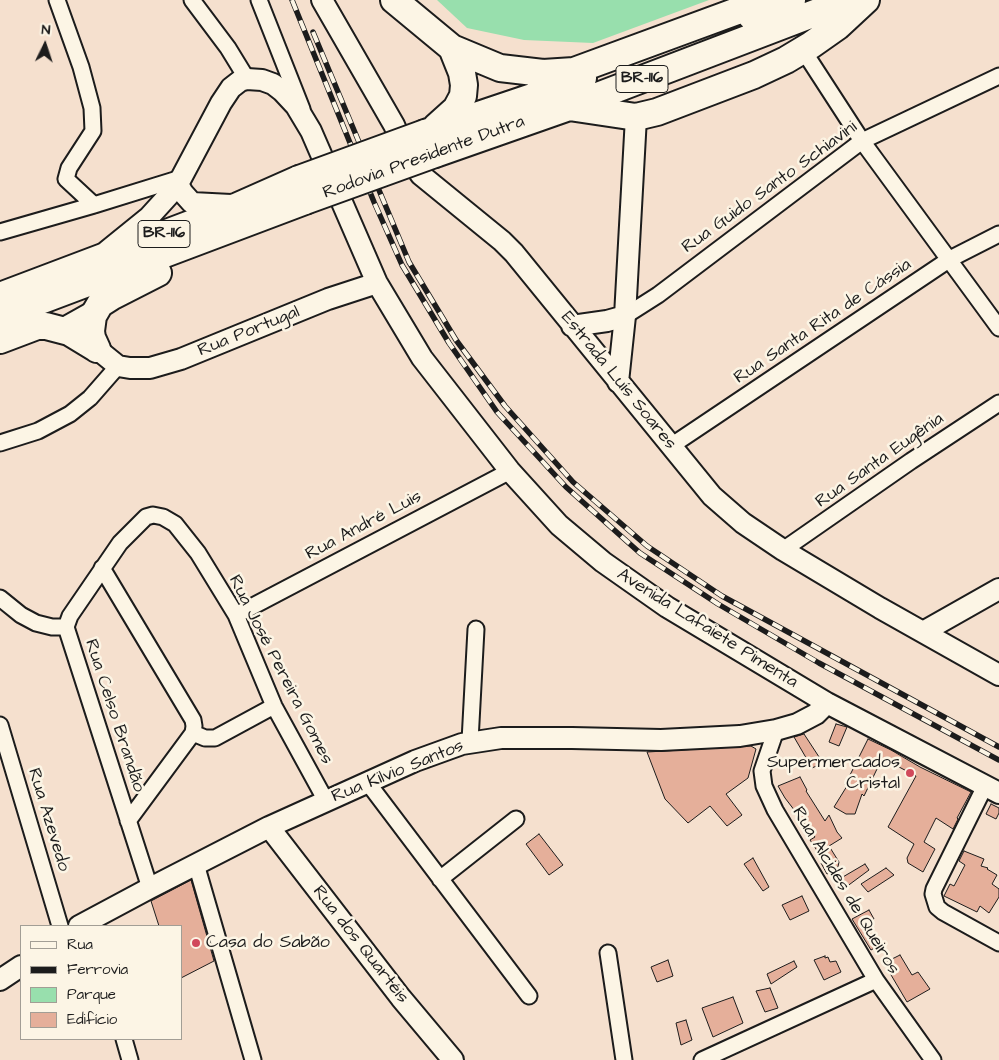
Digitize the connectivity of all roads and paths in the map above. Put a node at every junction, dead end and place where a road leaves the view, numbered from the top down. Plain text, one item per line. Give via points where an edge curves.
1 (57, 0) edge
2 (192, 0) edge
3 (259, 0) edge
4 (322, 0) edge
5 (394, 0) edge
6 (766, 0) edge
7 (792, 0) edge
8 (849, 0) edge
9 (866, 0) edge
10 (452, 48) junction
11 (803, 50) junction
12 (999, 76) edge
13 (247, 79) junction
14 (569, 107) junction
15 (636, 117) junction
16 (311, 131) junction
17 (431, 139) junction
18 (862, 141) junction
19 (179, 181) junction
20 (302, 190) junction
21 (94, 205) junction
22 (238, 206) junction
23 (0, 232) edge
24 (224, 232) junction
25 (999, 234) edge
26 (950, 259) junction
27 (91, 262) junction
28 (377, 283) junction
29 (0, 296) edge
30 (100, 304) junction
31 (0, 316) edge
32 (625, 316) junction
33 (572, 326) junction
34 (57, 328) junction
35 (999, 328) edge
36 (0, 340) edge
37 (97, 349) junction
38 (0, 352) edge
39 (118, 366) junction
40 (618, 382) junction
41 (999, 403) edge
42 (0, 443) edge
43 (671, 446) junction
44 (510, 470) junction
45 (783, 550) junction
46 (102, 568) junction
47 (999, 589) edge
48 (0, 598) edge
49 (236, 615) junction
50 (66, 627) junction
51 (476, 629) dead end
52 (923, 632) junction
53 (999, 675) edge
54 (827, 703) junction
55 (274, 706) junction
56 (0, 725) edge
57 (776, 730) junction
58 (193, 733) junction
59 (470, 742) junction
60 (368, 783) junction
61 (992, 789) edge
62 (326, 801) junction
63 (516, 820) dead end
64 (128, 821) junction
65 (269, 827) junction
66 (196, 864) junction
67 (440, 879) junction
68 (150, 888) junction
69 (85, 924) edge
70 (60, 925) edge
71 (999, 943) edge
72 (608, 953) dead end
73 (20, 967) edge
74 (0, 980) edge
75 (876, 980) junction
76 (529, 996) dead end
77 (124, 1040) edge
78 (130, 1060) edge
79 (253, 1060) edge
80 (453, 1060) edge
81 (624, 1060) edge
82 (702, 1060) edge
83 (933, 1060) edge

1 - 21 street via 92,108 93,130 66,180
2 - 13 street
3 - 16 street
4 - 33 main road, Estrada Luís Soares via 420,175 502,241
5 - 10 highway
6 - 10 highway via 574,70 543,73 500,68
7 - 17 highway, Rodovia Presidente Dutra / BR-116 via 532,97
8 - 14 highway, Rodovia Presidente Dutra / BR-116
9 - 11 highway via 838,26
10 - 17 highway via 462,73 463,96
11 - 15 highway via 754,75
11 - 18 street
12 - 18 street, Rua Guido Santo Schiavini
13 - 16 main road, Avenida Lafaiete Pimenta via 268,82 282,91 296,106
13 - 19 main road via 236,83 226,94
14 - 15 highway
14 - 17 highway, Rodovia Presidente Dutra / BR-116
15 - 32 main road
16 - 28 main road, Avenida Lafaiete Pimenta
17 - 20 highway, Rodovia Presidente Dutra / BR-116, bridge
18 - 26 street
18 - 32 street, Rua Guido Santo Schiavini
19 - 21 street via 144,188
19 - 22 main road via 183,193 192,203
19 - 27 main road via 149,217
20 - 22 highway, Rodovia Presidente Dutra / BR-116
20 - 24 highway, Rodovia Presidente Dutra / BR-116
21 - 23 street
22 - 27 highway, Rodovia Presidente Dutra / BR-116
24 - 30 highway via 201,252
24 - 31 highway, Rodovia Presidente Dutra / BR-116
25 - 26 street, Rua Santa Rita de Cássia
26 - 35 street
26 - 43 street, Rua Santa Rita de Cássia
27 - 29 highway, Rodovia Presidente Dutra / BR-116
28 - 39 main road, Rua Portugal via 328,299 181,359 150,368
28 - 44 main road, Avenida Lafaiete Pimenta via 422,358
30 - 34 street
30 - 37 highway via 93,316 91,331
32 - 33 main road
32 - 40 main road
33 - 40 main road, Estrada Luís Soares
34 - 36 highway via 37,326
34 - 37 highway
34 - 38 street
37 - 39 main road
39 - 42 street via 90,398 70,414 38,431
40 - 43 main road, Estrada Luís Soares
41 - 45 street, Rua Santa Eugênia
43 - 45 main road, Estrada Luís Soares via 712,496 743,523
44 - 49 street, Rua André Luis
44 - 54 main road, Avenida Lafaiete Pimenta via 559,524 637,588
45 - 52 main road, Estrada Luís Soares
46 - 49 street, Rua José Pereira Gomes via 120,542 146,517 163,517 175,524 198,553
46 - 50 street, Rua José Pereira Gomes
46 - 58 street via 193,720
47 - 52 main road
48 - 50 street, Rua Celso Brandão via 20,615 36,623
49 - 55 street, Rua José Pereira Gomes
50 - 64 street, Rua Celso Brandão
51 - 59 street
52 - 53 main road, Estrada Luís Soares
54 - 57 main road, Rua Kilvio Santos via 816,714
54 - 61 main road, Avenida Lafaiete Pimenta
55 - 58 street via 215,738
55 - 62 street, Rua José Pereira Gomes
56 - 70 street, Rua Azevedo
57 - 59 main road, Rua Kilvio Santos via 740,736 661,740 500,738
57 - 75 street, Rua Alcides de Queiros via 762,771 764,786
58 - 64 street
59 - 60 main road, Rua Kilvio Santos via 415,761
60 - 62 main road, Rua Kilvio Santos
60 - 67 street
61 - 71 street via 933,894 937,907 943,912
62 - 65 main road, Rua Kilvio Santos
63 - 67 street
64 - 68 street, Rua Celso Brandão
65 - 66 main road, Rua Kilvio Santos
65 - 80 main road, Rua dos Quartéis
66 - 68 main road, Rua Kilvio Santos
66 - 79 street
67 - 76 street
68 - 69 main road, Rua Kilvio Santos
72 - 81 street
73 - 74 main road
75 - 82 street
75 - 83 street, Rua Alcides de Queiros
77 - 78 street

